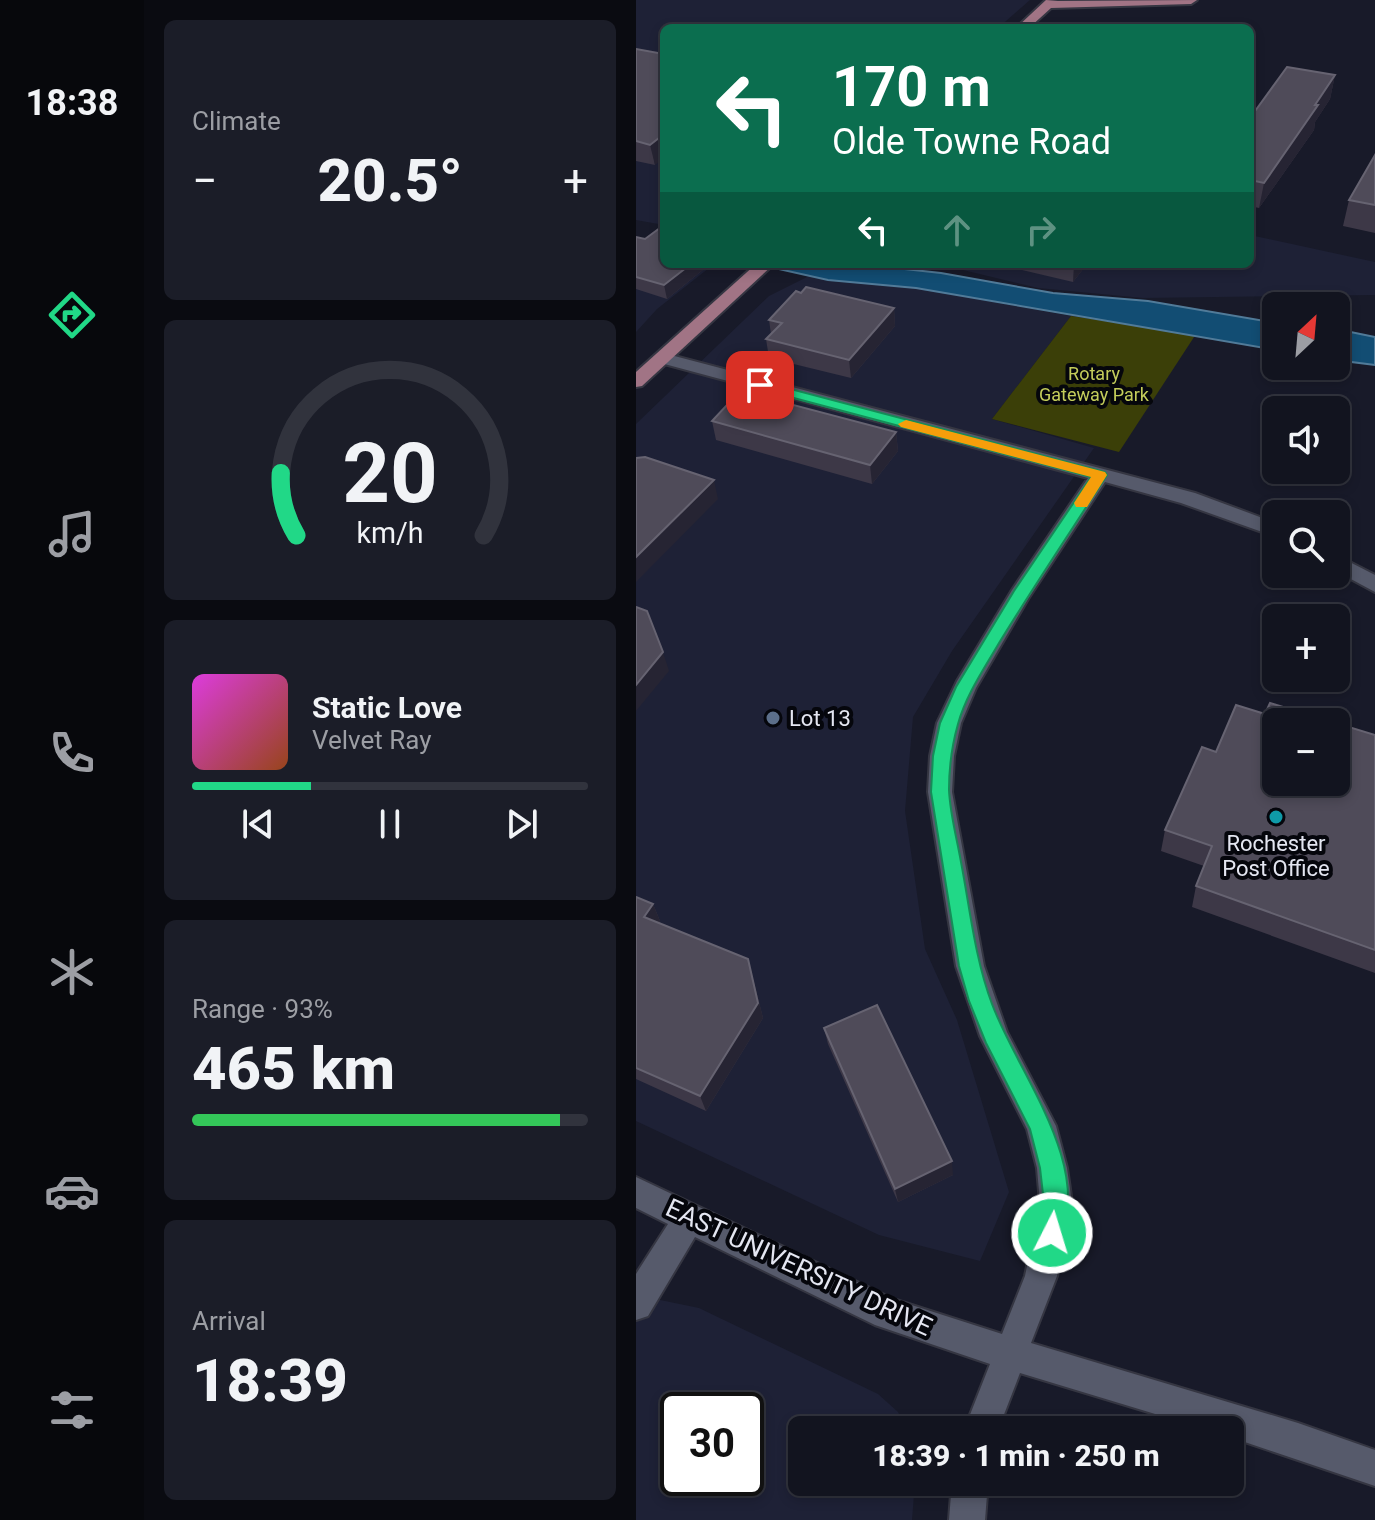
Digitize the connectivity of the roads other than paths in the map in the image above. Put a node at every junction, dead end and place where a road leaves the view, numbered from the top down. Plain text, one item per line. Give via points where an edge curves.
1 (1191, 0) edge
2 (1050, 3) edge
3 (1026, 24) edge
4 (760, 270) edge
5 (663, 358) junction
6 (636, 382) edge
7 (1100, 475) junction
8 (1262, 524) edge
9 (1350, 570) edge
10 (1375, 585) edge
11 (636, 1192) edge
12 (689, 1218) junction
13 (636, 1304) edge
14 (1012, 1353) junction
15 (987, 1416) edge
16 (1375, 1468) edge
17 (969, 1496) edge
18 (967, 1520) edge

1 - 2 main road
2 - 3 main road
4 - 5 main road
5 - 6 main road
5 - 7 street
7 - 8 street
7 - 14 street via 965,687 942,756 940,792 970,966 994,1036 1041,1126 1052,1168 1056,1203 1048,1253
9 - 10 street
11 - 12 street, EAST UNIVERSITY DRIVE
12 - 13 street
12 - 14 street, EAST UNIVERSITY DRIVE via 887,1313
14 - 15 street
14 - 16 street, EAST UNIVERSITY DRIVE
17 - 18 street

